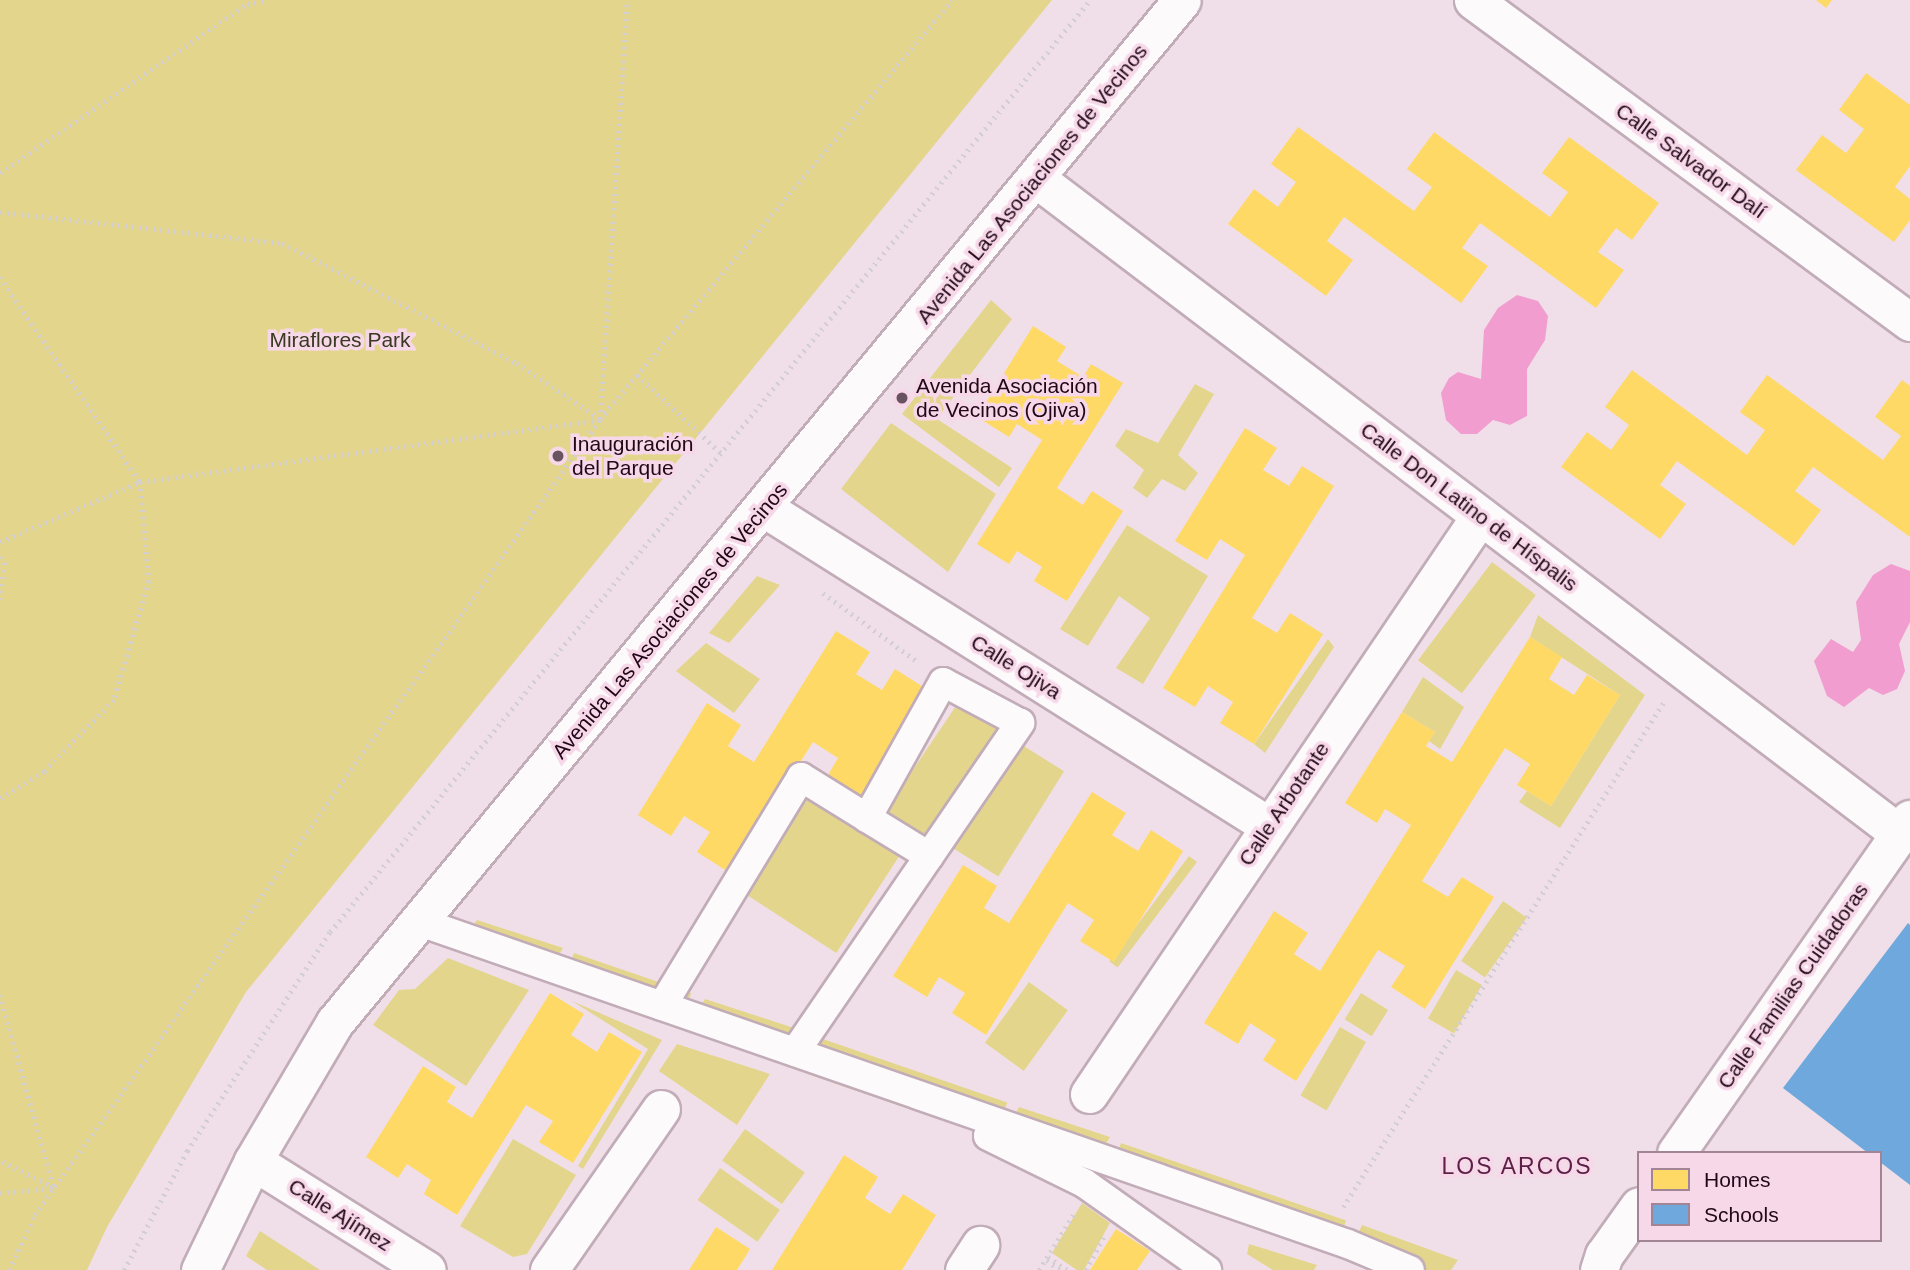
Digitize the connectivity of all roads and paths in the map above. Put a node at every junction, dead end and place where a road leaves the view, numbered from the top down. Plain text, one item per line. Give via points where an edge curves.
1 (268, 0) edge
2 (627, 0) edge
3 (952, 0) edge
4 (1090, 0) edge
5 (1182, 0) edge
6 (1473, 0) edge
7 (0, 173) edge
8 (1038, 180) junction
9 (0, 212) edge
10 (0, 277) edge
11 (1910, 322) edge
12 (637, 375) junction
13 (600, 419) junction
14 (721, 453) junction
15 (140, 482) junction
16 (764, 508) junction
17 (1480, 516) junction
18 (0, 542) edge
19 (0, 557) edge
20 (819, 590) dead end
21 (0, 600) edge
22 (1685, 670) junction
23 (953, 688) junction
24 (0, 799) edge
25 (867, 818) junction
26 (1269, 826) junction
27 (1905, 827) edge
28 (929, 856) junction
29 (420, 922) junction
30 (0, 995) edge
31 (662, 1006) junction
32 (795, 1052) junction
33 (1089, 1094) dead end
34 (661, 1110) dead end
35 (997, 1122) junction
36 (1676, 1151) edge
37 (0, 1161) edge
38 (253, 1161) junction
39 (54, 1188) junction
40 (0, 1193) edge
41 (1637, 1209) edge
42 (1112, 1222) dead end
43 (1325, 1236) junction
44 (1047, 1261) dead end
45 (9, 1270) edge
46 (124, 1270) edge
47 (200, 1270) edge
48 (427, 1270) edge
49 (549, 1270) edge
50 (1039, 1270) edge
51 (1060, 1270) edge
52 (1066, 1270) edge
53 (1086, 1270) edge
54 (1207, 1270) edge
55 (1410, 1270) edge
56 (1600, 1270) edge

1 - 7 path via 247,4
2 - 13 path
3 - 12 path
4 - 14 path
5 - 8 street, Avenida Las Asociaciones de Vecinos
6 - 11 street, Calle Salvador Dalí
8 - 16 street, Avenida Las Asociaciones de Vecinos
8 - 17 street, Calle Don Latino de Híspalis
9 - 13 path via 282,243 517,363
10 - 15 path
12 - 13 path
12 - 14 path
13 - 15 path
13 - 39 path
14 - 46 path via 330,932 187,1151
15 - 18 path
15 - 24 path via 149,581 114,700 44,772
16 - 26 street, Calle Ojiva
16 - 29 street, Avenida Las Asociaciones de Vecinos
17 - 22 street, Calle Don Latino de Híspalis
17 - 26 street, Calle Arbotante
19 - 21 path via 5,563
20 - 23 path
22 - 27 street, Calle Don Latino de Híspalis
22 - 43 path
23 - 25 street via 943,682
23 - 28 street via 1020,723
25 - 28 street
25 - 31 street via 801,777
26 - 33 street, Calle Arbotante
27 - 36 street, Calle Familias Cuidadoras
28 - 32 street
29 - 31 street
29 - 38 street, Avenida Las Asociaciones de Vecinos via 335,1022
30 - 39 path
31 - 32 street
32 - 35 street
34 - 49 street
35 - 43 street
35 - 54 street via 988,1136 1084,1184
37 - 39 path
38 - 47 street, Avenida Las Asociaciones de Vecinos
38 - 48 street, Calle Ajímez
39 - 40 path
39 - 45 path via 35,1215
41 - 56 street via 1604,1255
42 - 53 path
43 - 55 street
44 - 51 path
50 - 52 path via 1048,1257

